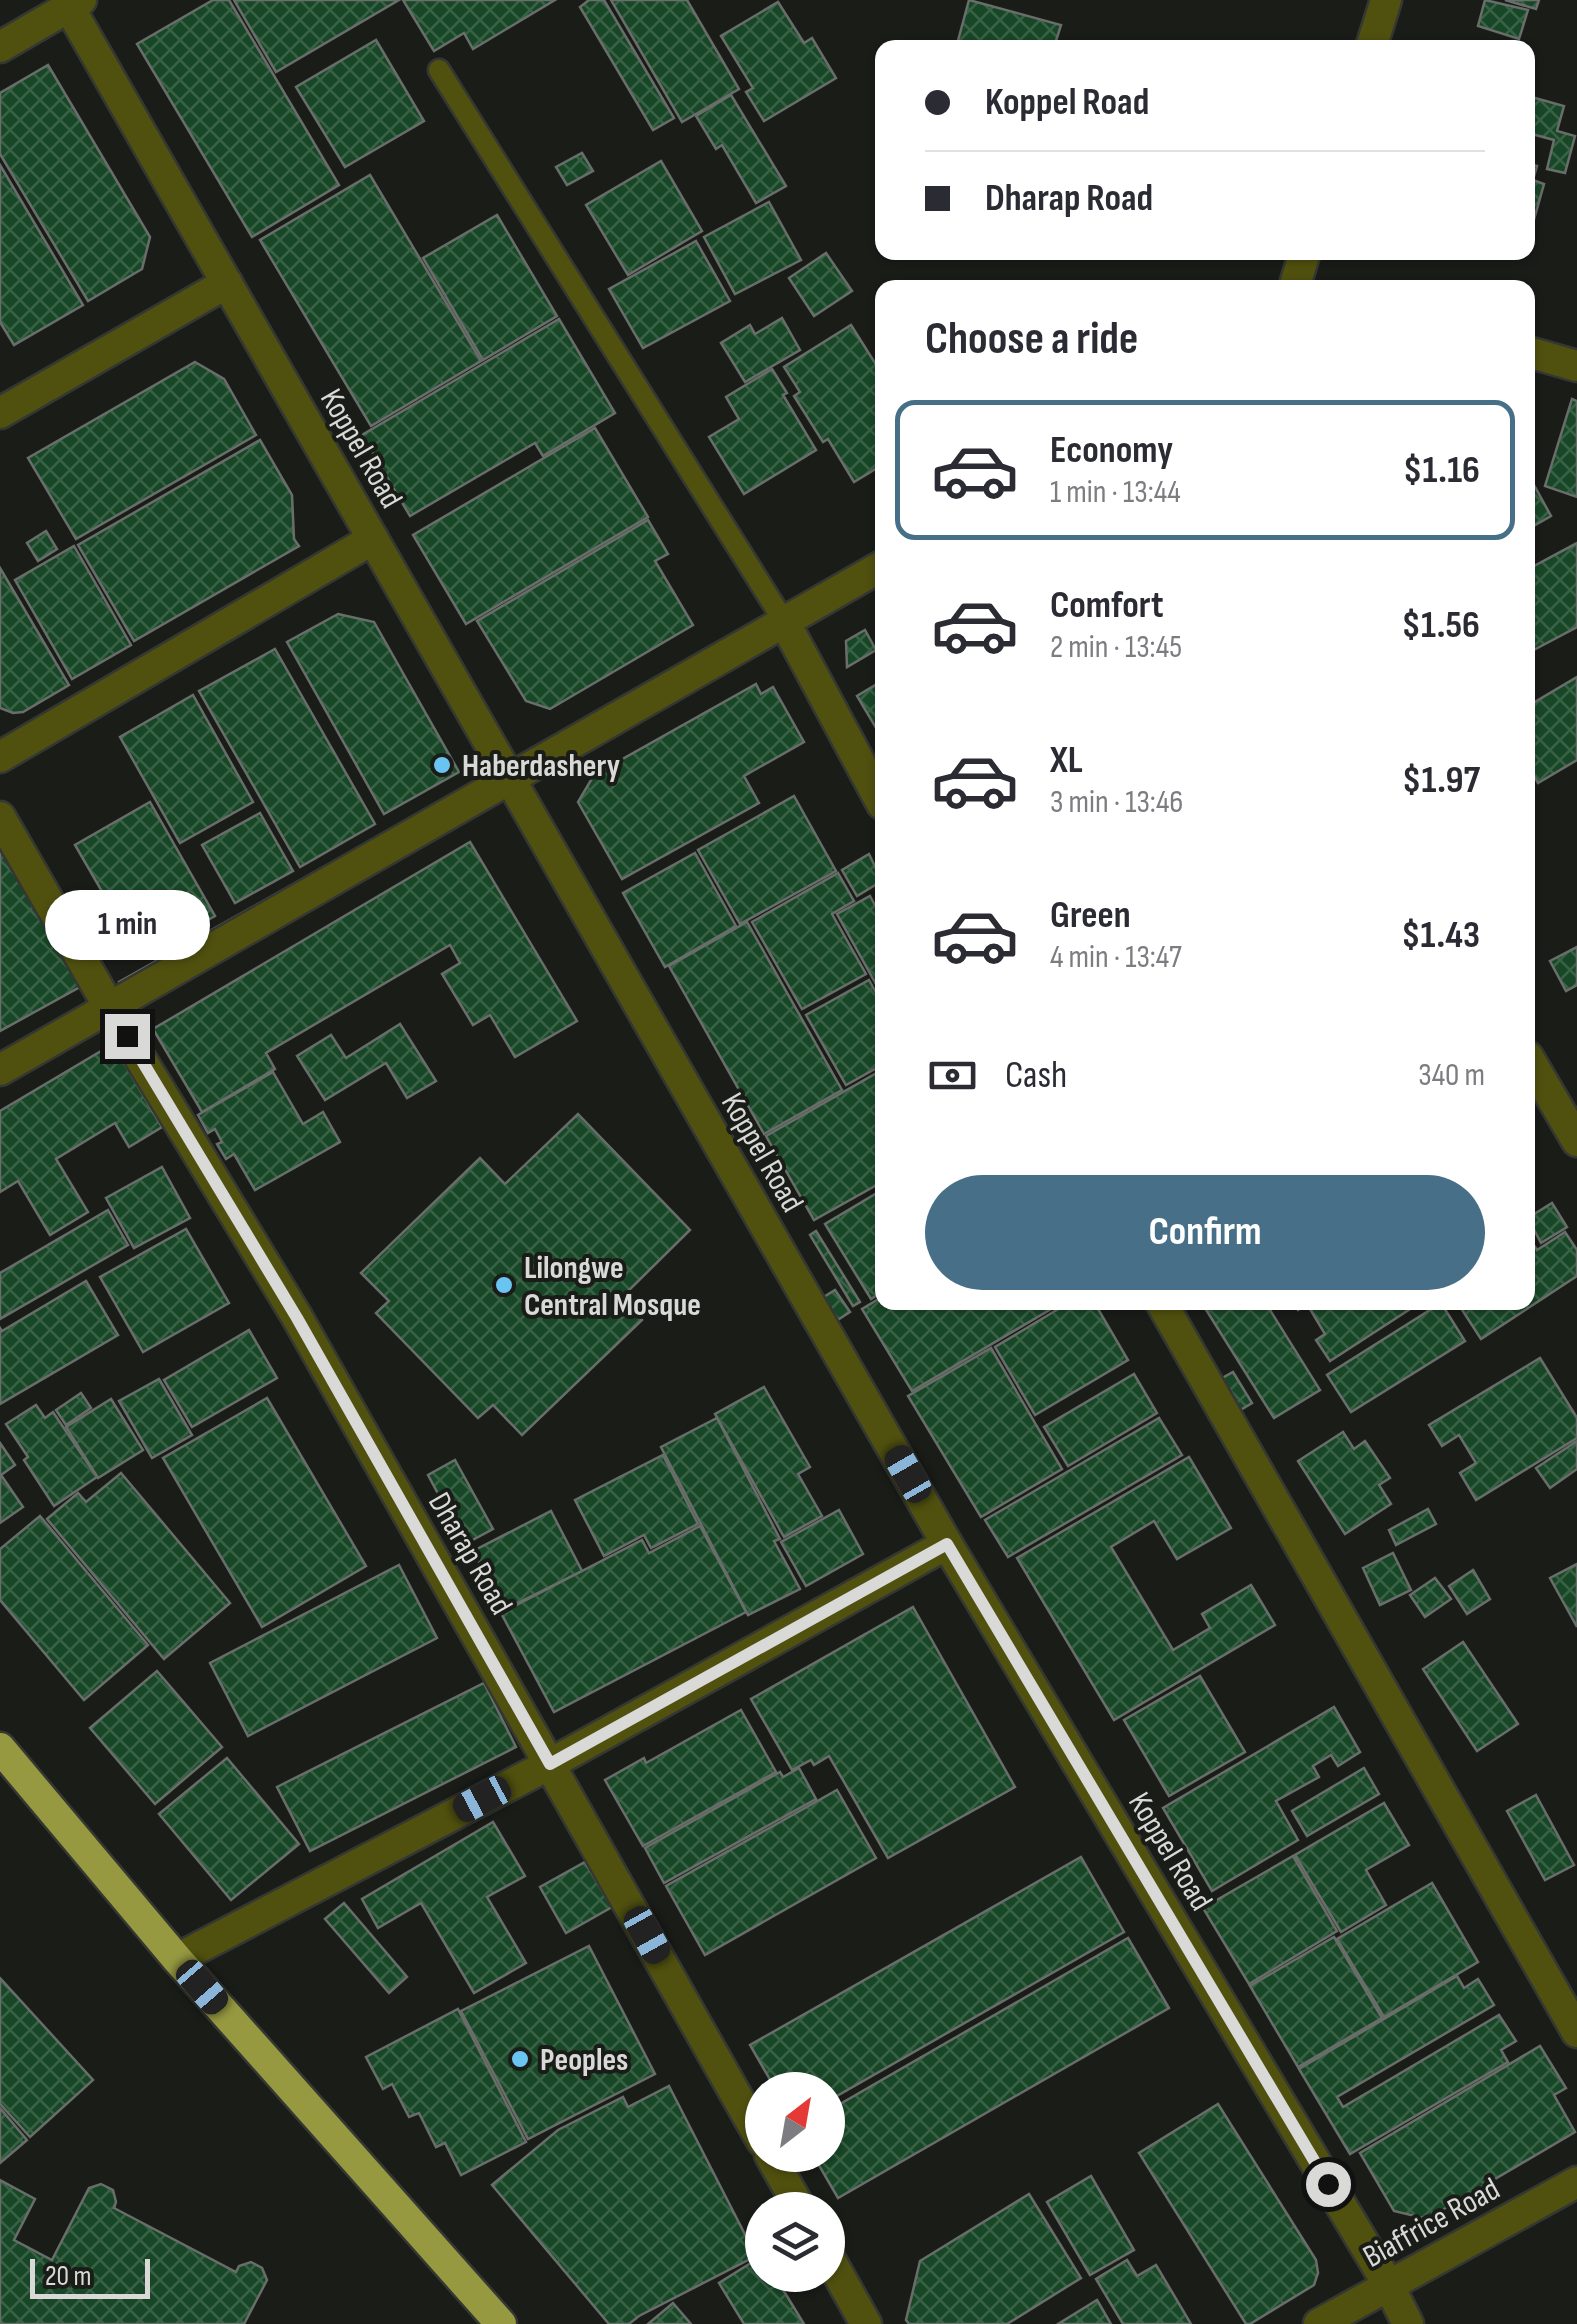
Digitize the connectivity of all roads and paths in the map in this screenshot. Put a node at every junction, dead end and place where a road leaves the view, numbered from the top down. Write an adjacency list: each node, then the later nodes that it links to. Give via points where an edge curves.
1 (1386, 0): 3 (street)
2 (75, 3): 4 (street); 6 (street, Koppel Road)
3 (1374, 40)
4 (0, 47)
5 (439, 70): 12 (lane)
6 (227, 283): 9 (street); 10 (street, Koppel Road)
7 (1535, 354): 8 (street)
8 (1577, 366)
9 (0, 413)
10 (373, 539): 13 (street); 14 (street, Koppel Road)
11 (875, 570): 12 (street)
12 (785, 623): 14 (street); 15 (street)
13 (0, 757)
14 (511, 780): 17 (street); 22 (street, Koppel Road)
15 (875, 791)
16 (0, 817): 17 (street, Dharap Road)
17 (108, 1005): 19 (street); 24 (street, Dharap Road, via 297,1318)
18 (1535, 1069): 20 (street)
19 (0, 1070)
20 (1577, 1142)
21 (1166, 1310): 26 (street)
22 (947, 1544): 24 (street); 29 (street, Koppel Road)
23 (0, 1748): 25 (highway)
24 (550, 1764): 25 (street); 27 (street, Dharap Road)
25 (177, 1959): 31 (highway)
26 (1577, 2032)
27 (745, 2111)
28 (1577, 2182): 29 (street, Biaffrice Road)
29 (1388, 2284): 33 (street, Biaffrice Road); 34 (street, Koppel Road)
30 (845, 2286): 32 (street)
31 (501, 2324)
32 (866, 2324)
33 (1319, 2324)
34 (1408, 2324)

